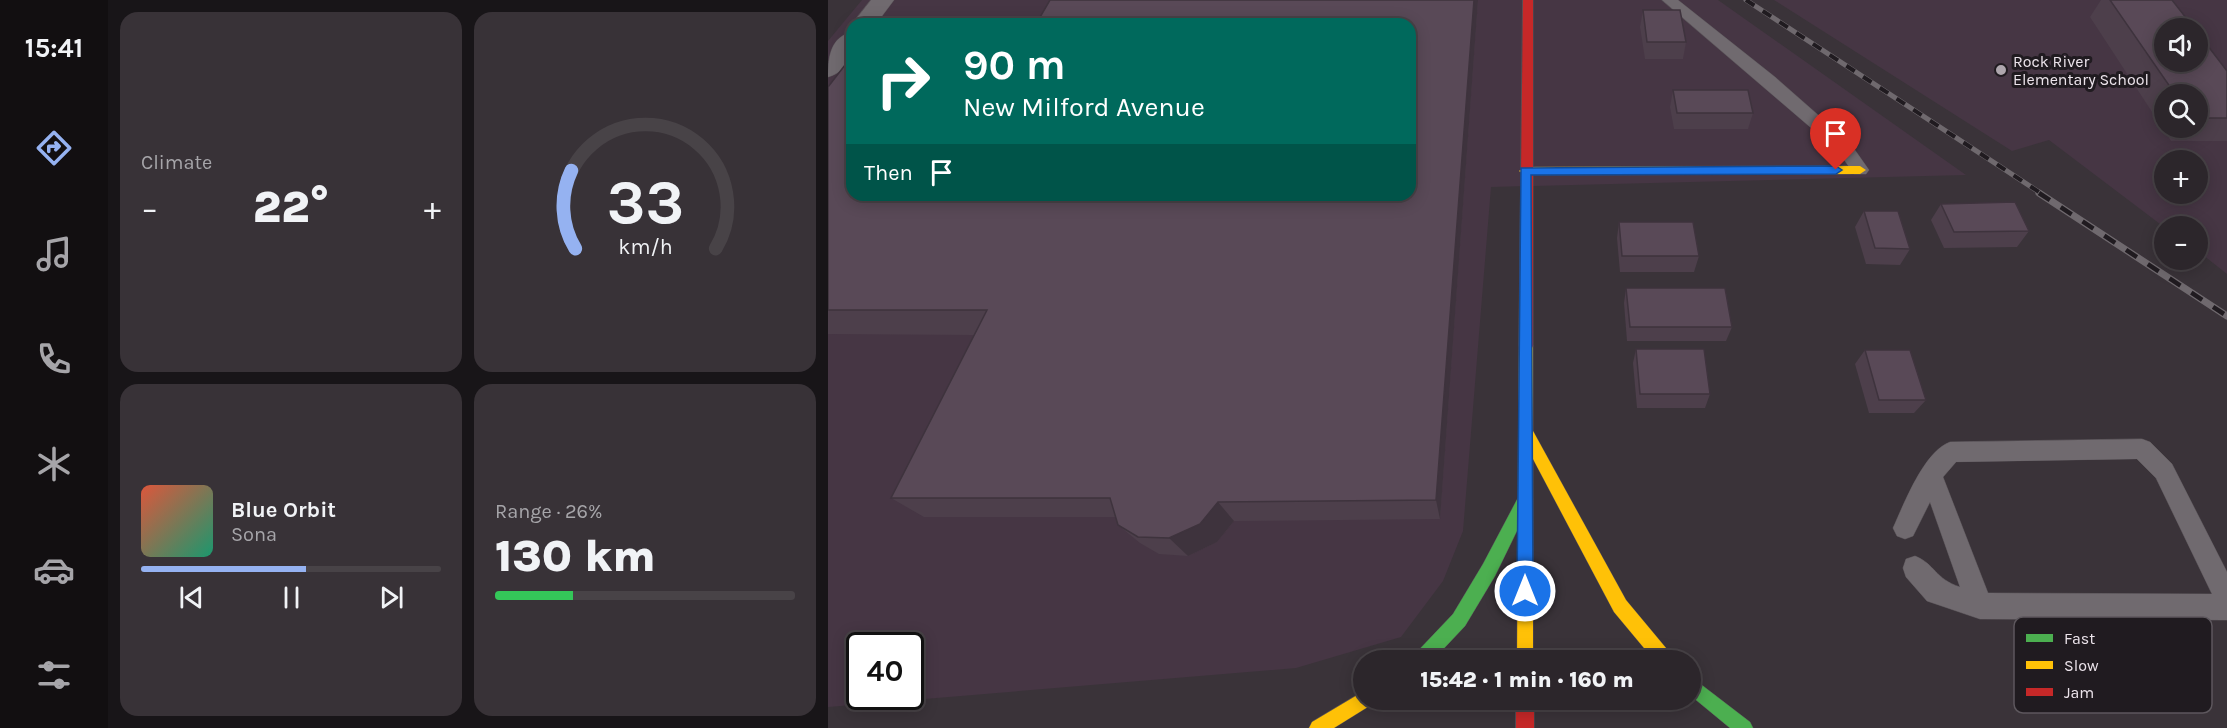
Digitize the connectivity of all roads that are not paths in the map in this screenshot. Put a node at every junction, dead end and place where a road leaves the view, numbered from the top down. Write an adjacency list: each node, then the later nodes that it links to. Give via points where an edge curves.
1 (883, 0): 4 (street)
2 (1528, 0): 8 (street)
3 (1669, 0): 7 (lane, via 1844,147)
4 (869, 18)
5 (846, 46): 6 (street)
6 (828, 69)
7 (1860, 170): 8 (street)
8 (1525, 171): 9 (street)
9 (1525, 430): 11 (street); 19 (street, via 1620,606)
10 (1931, 475): 12 (lane); 14 (lane, via 1950,452 2142,449 2164,471); 15 (lane)
11 (1525, 499): 17 (street, via 1459,620); 18 (street)
12 (1905, 528)
13 (1915, 568): 15 (lane, via 1936,592)
14 (2227, 597)
15 (1980, 606): 16 (lane)
16 (2227, 607)
17 (1430, 650)
18 (1525, 650)
19 (1657, 650)
20 (1701, 693): 25 (street)
21 (1353, 706): 23 (street)
22 (1525, 710): 24 (street)
23 (1318, 728)
24 (1525, 728)
25 (1744, 728)

